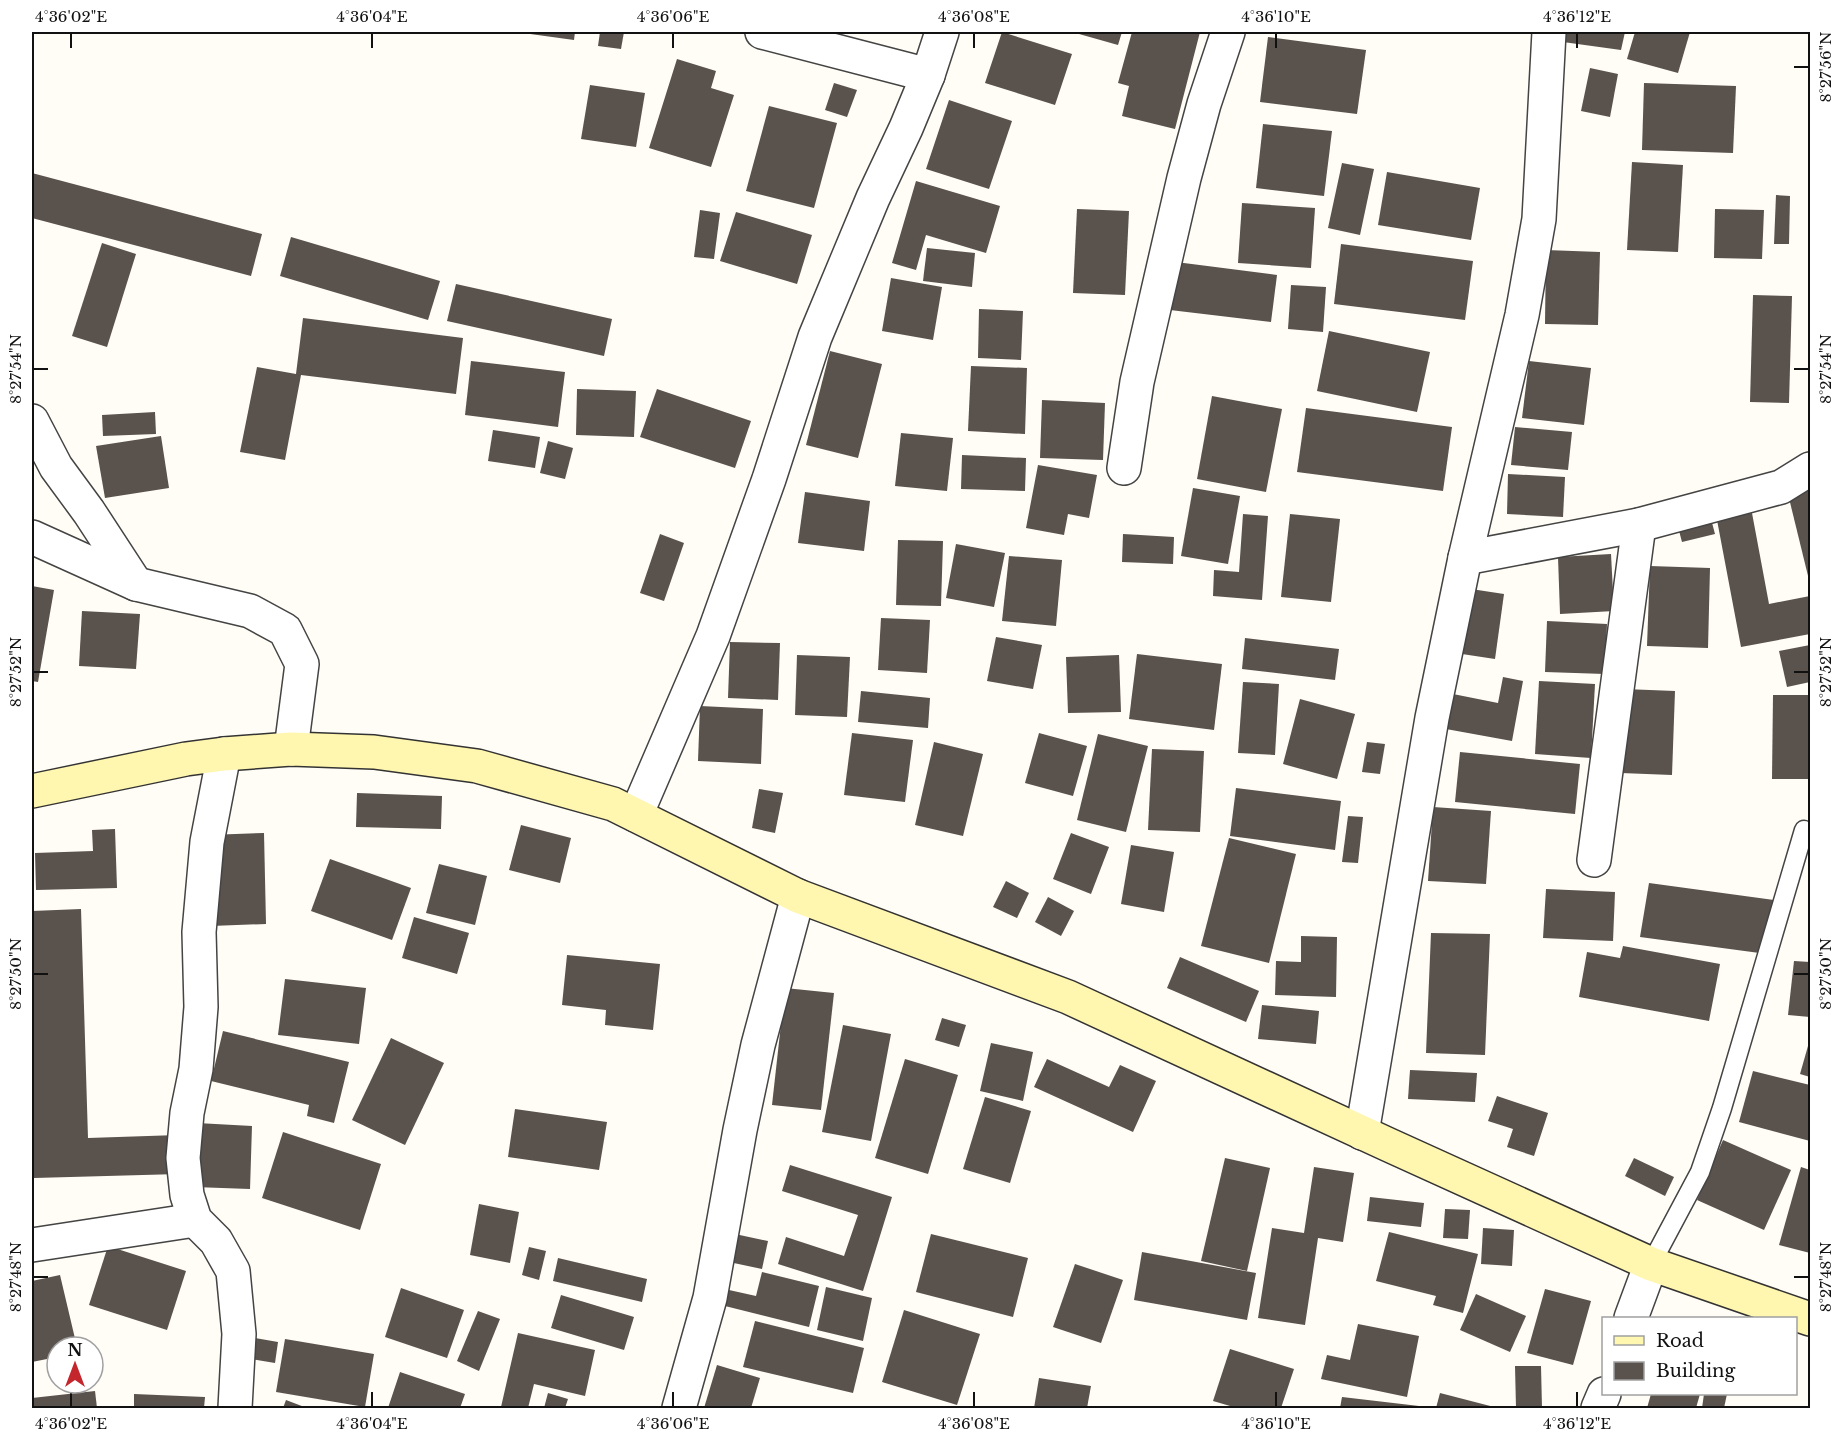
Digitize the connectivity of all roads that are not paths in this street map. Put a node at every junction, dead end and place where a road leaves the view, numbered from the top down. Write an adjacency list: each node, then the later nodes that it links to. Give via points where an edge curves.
1 (762, 32): 5 (street)
2 (942, 32): 5 (street)
3 (1228, 32): 7 (street, via 1184,178 1137,382)
4 (1549, 32): 11 (street, via 1539,219 1522,315)
5 (928, 75): 16 (street, via 815,337 770,479 712,636)
6 (32, 421): 12 (street, via 56,467)
7 (1124, 468)
8 (1810, 469): 9 (street, via 1781,487)
9 (1639, 525): 11 (street); 18 (street)
10 (32, 537): 12 (street)
11 (1465, 558): 20 (street, via 1432,718)
12 (136, 584): 13 (street, via 250,611 285,630 302,664)
13 (291, 749): 14 (street); 16 (street, via 374,752 477,766 613,804)
14 (224, 754): 15 (street); 21 (street, via 207,842 199,932 201,1007 183,1158 187,1195)
15 (32, 791)
16 (636, 815): 19 (street)
17 (1804, 831): 23 (lane, via 1700,1172)
18 (1594, 860)
19 (798, 896): 20 (street, via 1068,997); 27 (street, via 758,1045 710,1298)
20 (1362, 1133): 23 (street)
21 (195, 1220): 22 (street); 26 (street, via 216,1241 233,1271 239,1334)
22 (32, 1245)
23 (1651, 1264): 24 (street); 25 (street)
24 (1631, 1317)
25 (1810, 1319)
26 (235, 1408)
27 (679, 1408)

